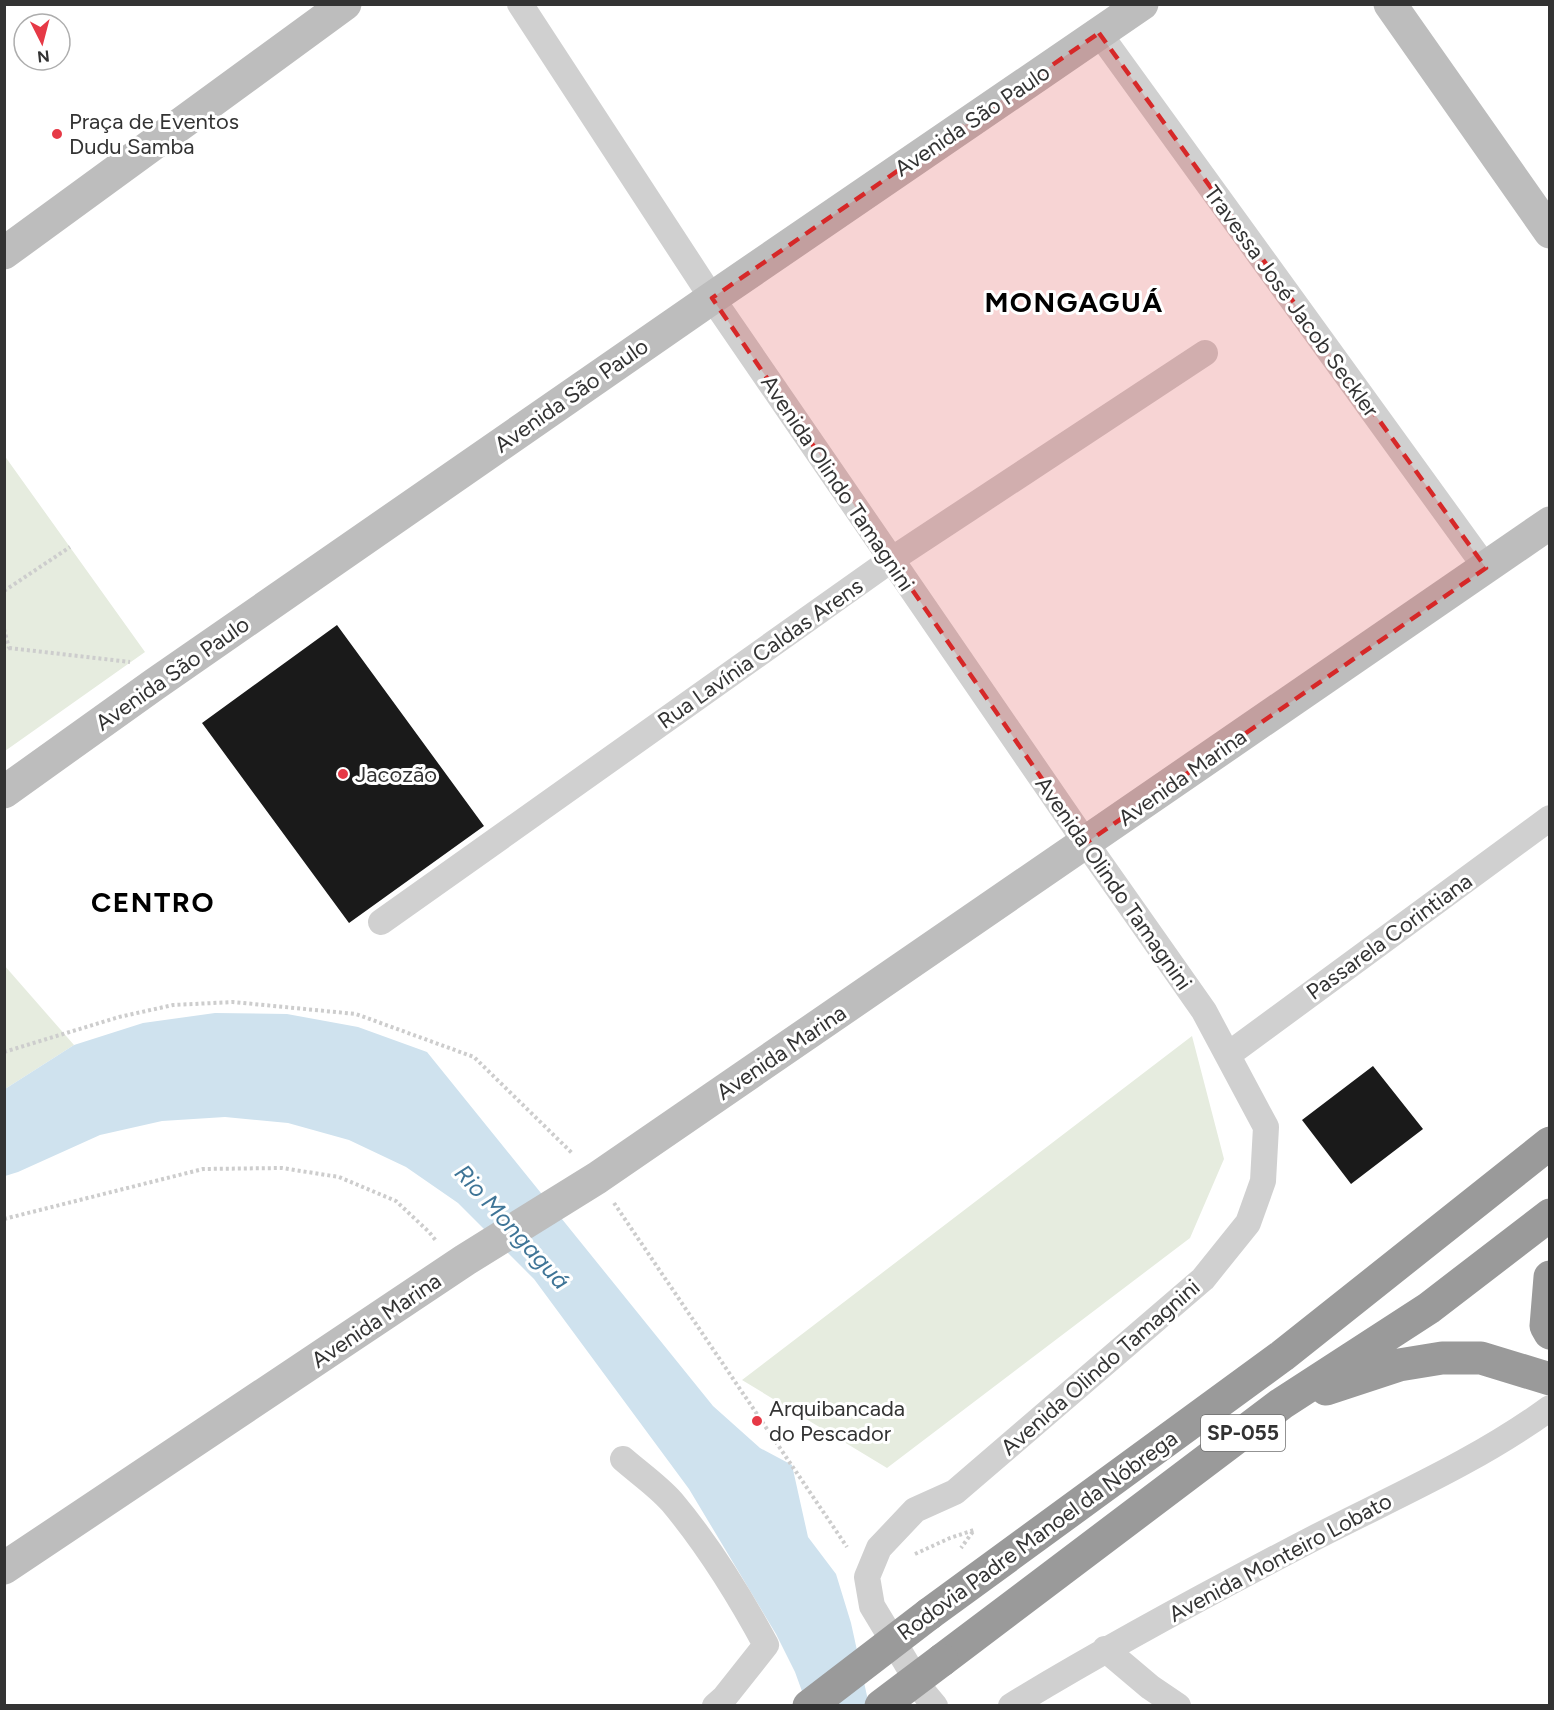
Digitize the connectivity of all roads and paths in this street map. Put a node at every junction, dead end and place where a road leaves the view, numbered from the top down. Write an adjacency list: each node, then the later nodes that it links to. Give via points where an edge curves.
1 (345, 4): 7 (street)
2 (520, 4): 8 (street, Avenida Olindo Tamagnini)
3 (1142, 4): 5 (street, Avenida São Paulo)
4 (1390, 4): 6 (street)
5 (1099, 33): 8 (street, Avenida São Paulo); 13 (street, Travessa José Jacob Seckler)
6 (1550, 232)
7 (4, 253)
8 (712, 298): 12 (street, Avenida Olindo Tamagnini); 17 (street, Avenida São Paulo)
9 (1204, 353): 12 (street, Rua Lavínia Caldas Arens)
10 (1550, 523): 13 (street, Avenida Marina)
11 (70, 547): 14 (path)
12 (891, 560): 20 (street, Avenida Olindo Tamagnini); 21 (street, Rua Lavínia Caldas Arens)
13 (1486, 568): 20 (street, Avenida Marina)
14 (4, 591)
15 (4, 629): 16 (path)
16 (7, 650): 17 (path, via 131,662)
17 (155, 684): 18 (street, Avenida São Paulo)
18 (4, 792)
19 (1550, 818): 23 (street, Passarela Corintiana)
20 (1086, 843): 23 (street, Avenida Olindo Tamagnini, via 1204,1011); 25 (street, Avenida Marina)
21 (381, 922)
22 (4, 1052): 25 (path, via 173,1005 233,1002 356,1014 474,1057)
23 (1229, 1054): 37 (street, Avenida Olindo Tamagnini, via 1266,1127 1263,1181 1248,1223 1203,1279 955,1492 915,1510 879,1548)
24 (1550, 1143): 41 (highway, Rodovia Padre Manoel da Nóbrega / SP-055, bridge, via 1281,1356)
25 (586, 1176): 28 (street, Avenida Marina); 37 (path)
26 (1550, 1215): 32 (highway, Rodovia Padre Manoel da Nóbrega / SP-055, via 1429,1308)
27 (4, 1219): 28 (path, via 203,1169 282,1168 339,1177 396,1201)
28 (460, 1264): 36 (street, Avenida Marina)
29 (1550, 1277): 30 (highway, via 1546,1326)
30 (1550, 1333)
31 (1550, 1379): 32 (highway, via 1481,1358 1442,1358 1399,1365)
32 (1281, 1404): 42 (highway, Rodovia Padre Manoel da Nóbrega / SP-055, bridge)
33 (1550, 1408): 38 (street, Avenida Monteiro Lobato, via 1522,1429 1449,1469)
34 (623, 1459): 40 (street, via 670,1500 716,1562 766,1645)
35 (960, 1549): 37 (path, via 974,1530)
36 (4, 1568)
37 (867, 1577): 43 (street, via 873,1606)
38 (1105, 1649): 39 (street); 44 (street, Avenida Monteiro Lobato)
39 (1144, 1696): 45 (street)
40 (715, 1706)
41 (809, 1706)
42 (881, 1706)
43 (935, 1706)
44 (1011, 1706)
45 (1178, 1706)

